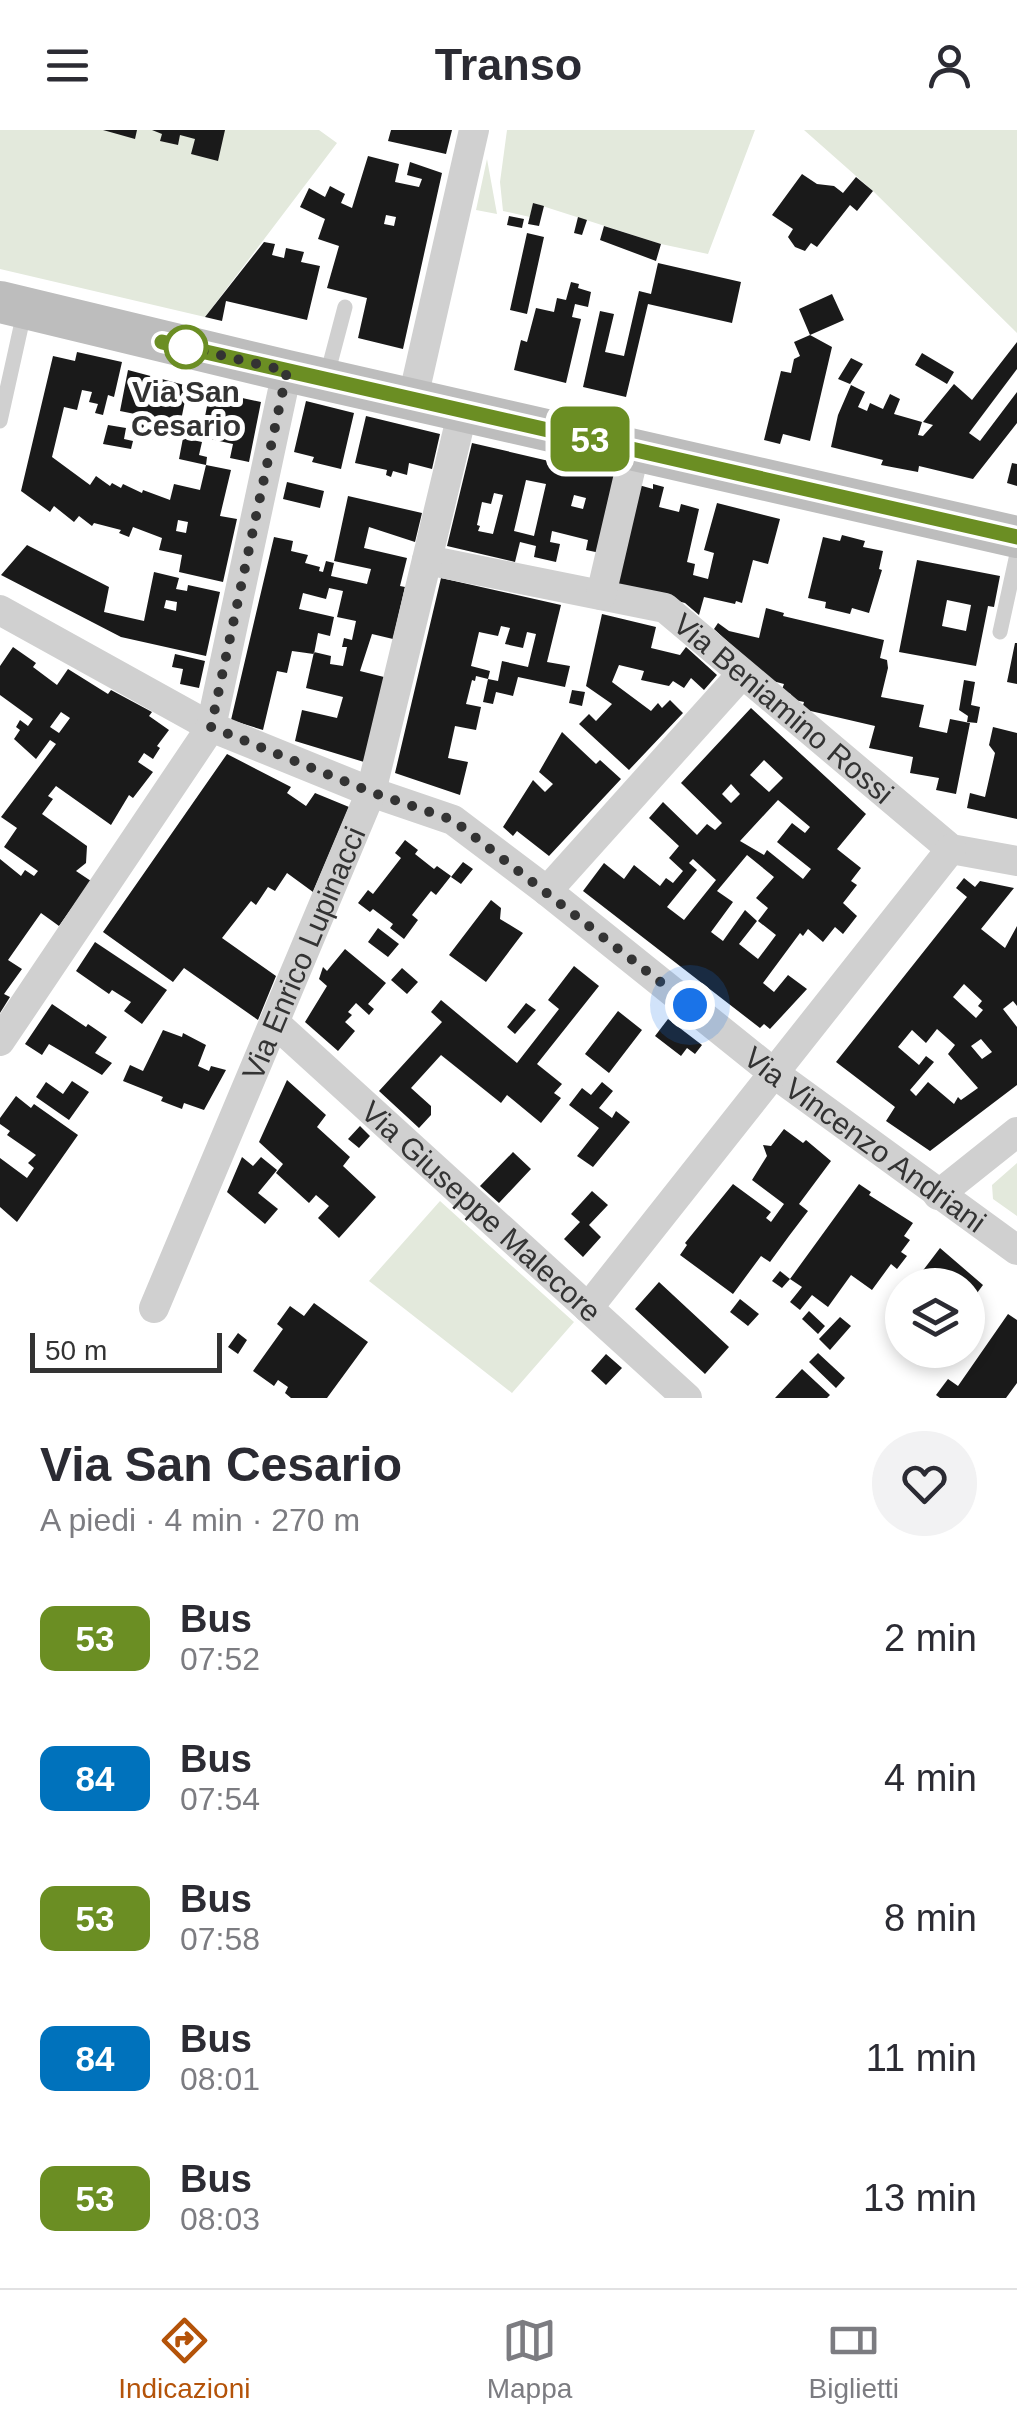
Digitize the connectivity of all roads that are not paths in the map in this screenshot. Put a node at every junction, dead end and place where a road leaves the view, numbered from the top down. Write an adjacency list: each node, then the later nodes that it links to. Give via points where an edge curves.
1 (474, 130): 5 (street)
2 (12, 305): 4 (main road); 7 (lane)
3 (345, 307): 4 (lane)
4 (306, 375): 5 (main road); 15 (street)
5 (413, 398): 6 (main road)
6 (464, 410): 8 (main road); 10 (street, Via Enrico Lupinacci)
7 (0, 421)
8 (636, 449): 9 (main road); 11 (street)
9 (1016, 558): 13 (lane)
10 (427, 560): 11 (street, Via Beniamino Rossi); 16 (street, Via Enrico Lupinacci)
11 (601, 595): 14 (street, Via Beniamino Rossi, via 665,608)
12 (0, 610): 15 (street, Via Vincenzo Andriani)
13 (1000, 632)
14 (741, 674): 17 (street, Via Beniamino Rossi); 19 (street)
15 (211, 727): 16 (street, Via Vincenzo Andriani); 21 (street)
16 (371, 792): 19 (street, Via Vincenzo Andriani, via 453,820); 20 (street, Via Enrico Lupinacci)
17 (950, 849): 18 (street); 22 (street)
18 (1017, 862)
19 (547, 890): 22 (street, Via Vincenzo Andriani)
20 (276, 1024): 26 (street, Via Enrico Lupinacci); 27 (street, Via Giuseppe Malecore)
21 (0, 1041)
22 (776, 1074): 24 (street, Via Vincenzo Andriani); 27 (street)
23 (1017, 1132): 24 (street)
24 (938, 1195): 25 (street, Via Vincenzo Andriani)
25 (1017, 1250)
26 (154, 1308)
27 (588, 1308): 28 (street, Via Giuseppe Malecore)
28 (686, 1398)

